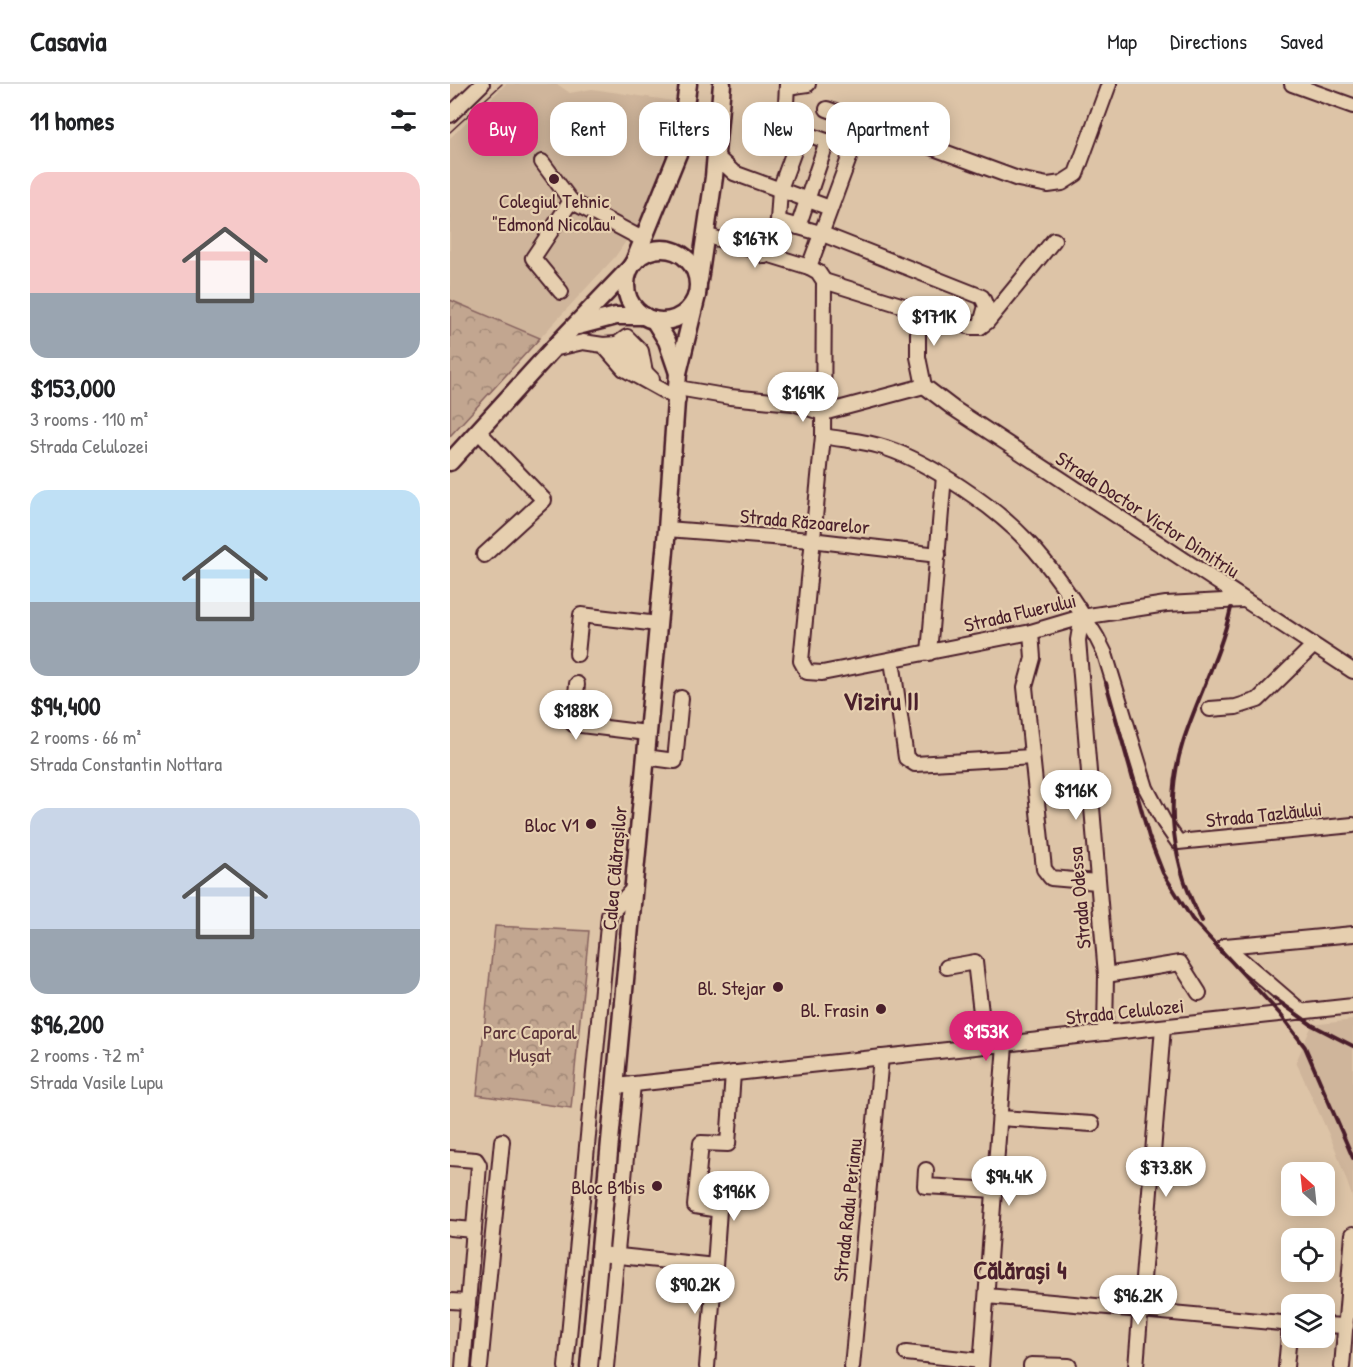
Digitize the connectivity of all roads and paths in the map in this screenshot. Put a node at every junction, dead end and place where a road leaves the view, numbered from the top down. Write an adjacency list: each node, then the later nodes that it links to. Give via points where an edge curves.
1 (482, 84): 11 (street)
2 (688, 84): 28 (main road, via 679,151)
3 (722, 84): 8 (main road, Calea Călărașilor)
4 (808, 84): 7 (street)
5 (1109, 84): 14 (street, via 1076,174 1062,183 1048,185 1018,179)
6 (1292, 84): 10 (street)
7 (787, 86): 9 (street)
8 (720, 102)
9 (786, 102)
10 (1353, 106)
11 (450, 115)
12 (826, 141): 20 (street, via 801,132)
13 (826, 144): 21 (street)
14 (950, 154)
15 (716, 156): 18 (street); 19 (main road, Calea Călărașilor)
16 (850, 156): 23 (street)
17 (542, 162): 22 (street)
18 (734, 173): 19 (street); 20 (street)
19 (714, 177): 27 (main road, Calea Călărașilor)
20 (780, 189): 21 (street); 24 (street)
21 (806, 199): 23 (street); 25 (street)
22 (571, 201): 28 (street); 35 (street, via 533,258)
23 (830, 208): 26 (street)
24 (778, 221): 25 (street); 30 (street)
25 (798, 227): 26 (street)
26 (820, 233): 32 (street); 39 (street, via 982,297 986,306)
27 (705, 235): 30 (street); 34 (main road, Calea Călărașilor)
28 (644, 240): 31 (main road)
29 (1054, 240): 39 (street)
30 (765, 256): 32 (street)
31 (632, 266): 34 (main road, via 651,251 673,251 691,264); 37 (main road, via 626,289 629,300); 38 (main road)
32 (809, 267): 33 (street)
33 (824, 281): 36 (street); 45 (street)
34 (697, 290): 37 (main road, via 685,313 665,321); 43 (main road, Calea Călărașilor)
35 (561, 292)
36 (918, 311): 39 (street); 42 (street, via 918,357)
37 (649, 318): 38 (main road, via 616,316); 43 (main road, Calea Călărașilor, via 667,342)
38 (574, 327): 41 (main road)
39 (980, 327)
40 (603, 345): 41 (street, via 583,342); 44 (street, via 624,369); 44 (street, via 618,344)
41 (553, 349): 46 (main road)
42 (924, 386): 45 (street); 54 (street, Strada Doctor Victor Dimitriu)
43 (678, 387): 44 (street); 45 (street, via 793,403); 50 (main road, Calea Călărașilor)
44 (661, 388)
45 (823, 413): 47 (street)
46 (478, 431): 48 (main road); 52 (street, via 544,500)
47 (823, 436): 49 (street, via 885,447); 51 (street)
48 (450, 462)
49 (944, 476): 53 (street); 55 (street, via 1015,528)
50 (667, 529): 51 (street, Strada Răzoarelor); 56 (main road, Calea Călărașilor)
51 (811, 540): 53 (street, Strada Răzoarelor); 61 (street, Strada Fluerului, via 801,661 807,672 822,673)
52 (484, 555)
53 (938, 555): 59 (street)
54 (1243, 600): 55 (street, Strada Fluerului, via 1166,604); 58 (street, Strada Doctor Victor Dimitriu)
55 (1082, 617): 57 (street, Strada Fluerului); 69 (street, Strada Tazlăului, via 1104,654 1146,788 1178,842); 70 (street, Strada Odessa, via 1078,640)
56 (658, 624): 60 (street, via 581,615); 66 (main road, Calea Călărașilor)
57 (1030, 632): 59 (street, Strada Fluerului); 68 (street, via 1033,658 1025,687)
58 (1313, 646): 62 (street, Strada Doctor Victor Dimitriu); 65 (street, via 1258,700 1236,708)
59 (929, 653): 61 (street, Strada Fluerului)
60 (577, 654)
61 (892, 660): 68 (street, via 909,762)
62 (1353, 671)
63 (577, 684): 66 (street, via 573,724)
64 (681, 698): 67 (street, via 675,761)
65 (1210, 710)
66 (647, 732): 67 (main road, Calea Călărașilor)
67 (645, 757): 71 (main road, Calea Călărașilor)
68 (1032, 757): 70 (street, via 1044,869 1051,878)
69 (1353, 825)
70 (1097, 882): 74 (street, Strada Odessa)
71 (633, 889): 85 (main road, Calea Călărașilor); 111 (street, via 609,915)
72 (1353, 934): 77 (street, via 1224,946)
73 (947, 967): 81 (street, via 975,962)
74 (1106, 975): 75 (street, via 1180,963); 79 (street, Strada Odessa)
75 (1199, 993)
76 (1353, 1006): 77 (street, Strada Celulozei)
77 (1302, 1012): 78 (street, Strada Celulozei)
78 (1163, 1027): 79 (street, Strada Celulozei); 100 (street)
79 (1105, 1033): 80 (street, Strada Celulozei)
80 (1005, 1044): 81 (street, Strada Celulozei); 86 (street)
81 (985, 1046): 82 (street, Strada Celulozei)
82 (881, 1058): 83 (street, Strada Celulozei); 115 (street, Strada Radu Perianu)
83 (733, 1073): 84 (street, Strada Celulozei); 96 (street, via 728,1144 701,1143 695,1206 719,1210)
84 (633, 1084): 85 (street, Strada Celulozei); 95 (street)
85 (616, 1086): 95 (main road, Calea Călărașilor)
86 (1000, 1118): 87 (street); 91 (street)
87 (1092, 1124)
88 (502, 1141): 110 (street)
89 (450, 1158): 93 (street, via 476,1160 479,1165)
90 (927, 1170): 91 (street, via 925,1186)
91 (995, 1190): 97 (street)
92 (450, 1228): 93 (street)
93 (474, 1230): 99 (street)
94 (1353, 1234): 103 (street)
95 (608, 1255): 96 (street); 112 (main road, Calea Călărașilor); 113 (street)
96 (715, 1266): 114 (street)
97 (987, 1296): 100 (street); 107 (street)
98 (450, 1301): 99 (street)
99 (468, 1302): 109 (street)
100 (1141, 1311): 101 (street); 117 (street)
101 (1281, 1323)
102 (1335, 1326): 103 (street)
103 (1346, 1326): 104 (street); 119 (street)
104 (1353, 1339)
105 (1288, 1348): 118 (street)
106 (906, 1353): 107 (street)
107 (981, 1364)
108 (1069, 1366): 116 (street)
109 (463, 1367)
110 (480, 1367)
111 (566, 1367)
112 (589, 1367)
113 (606, 1367)
114 (707, 1367)
115 (852, 1367)
116 (1030, 1367)
117 (1136, 1367)
118 (1286, 1367)
119 (1342, 1367)

